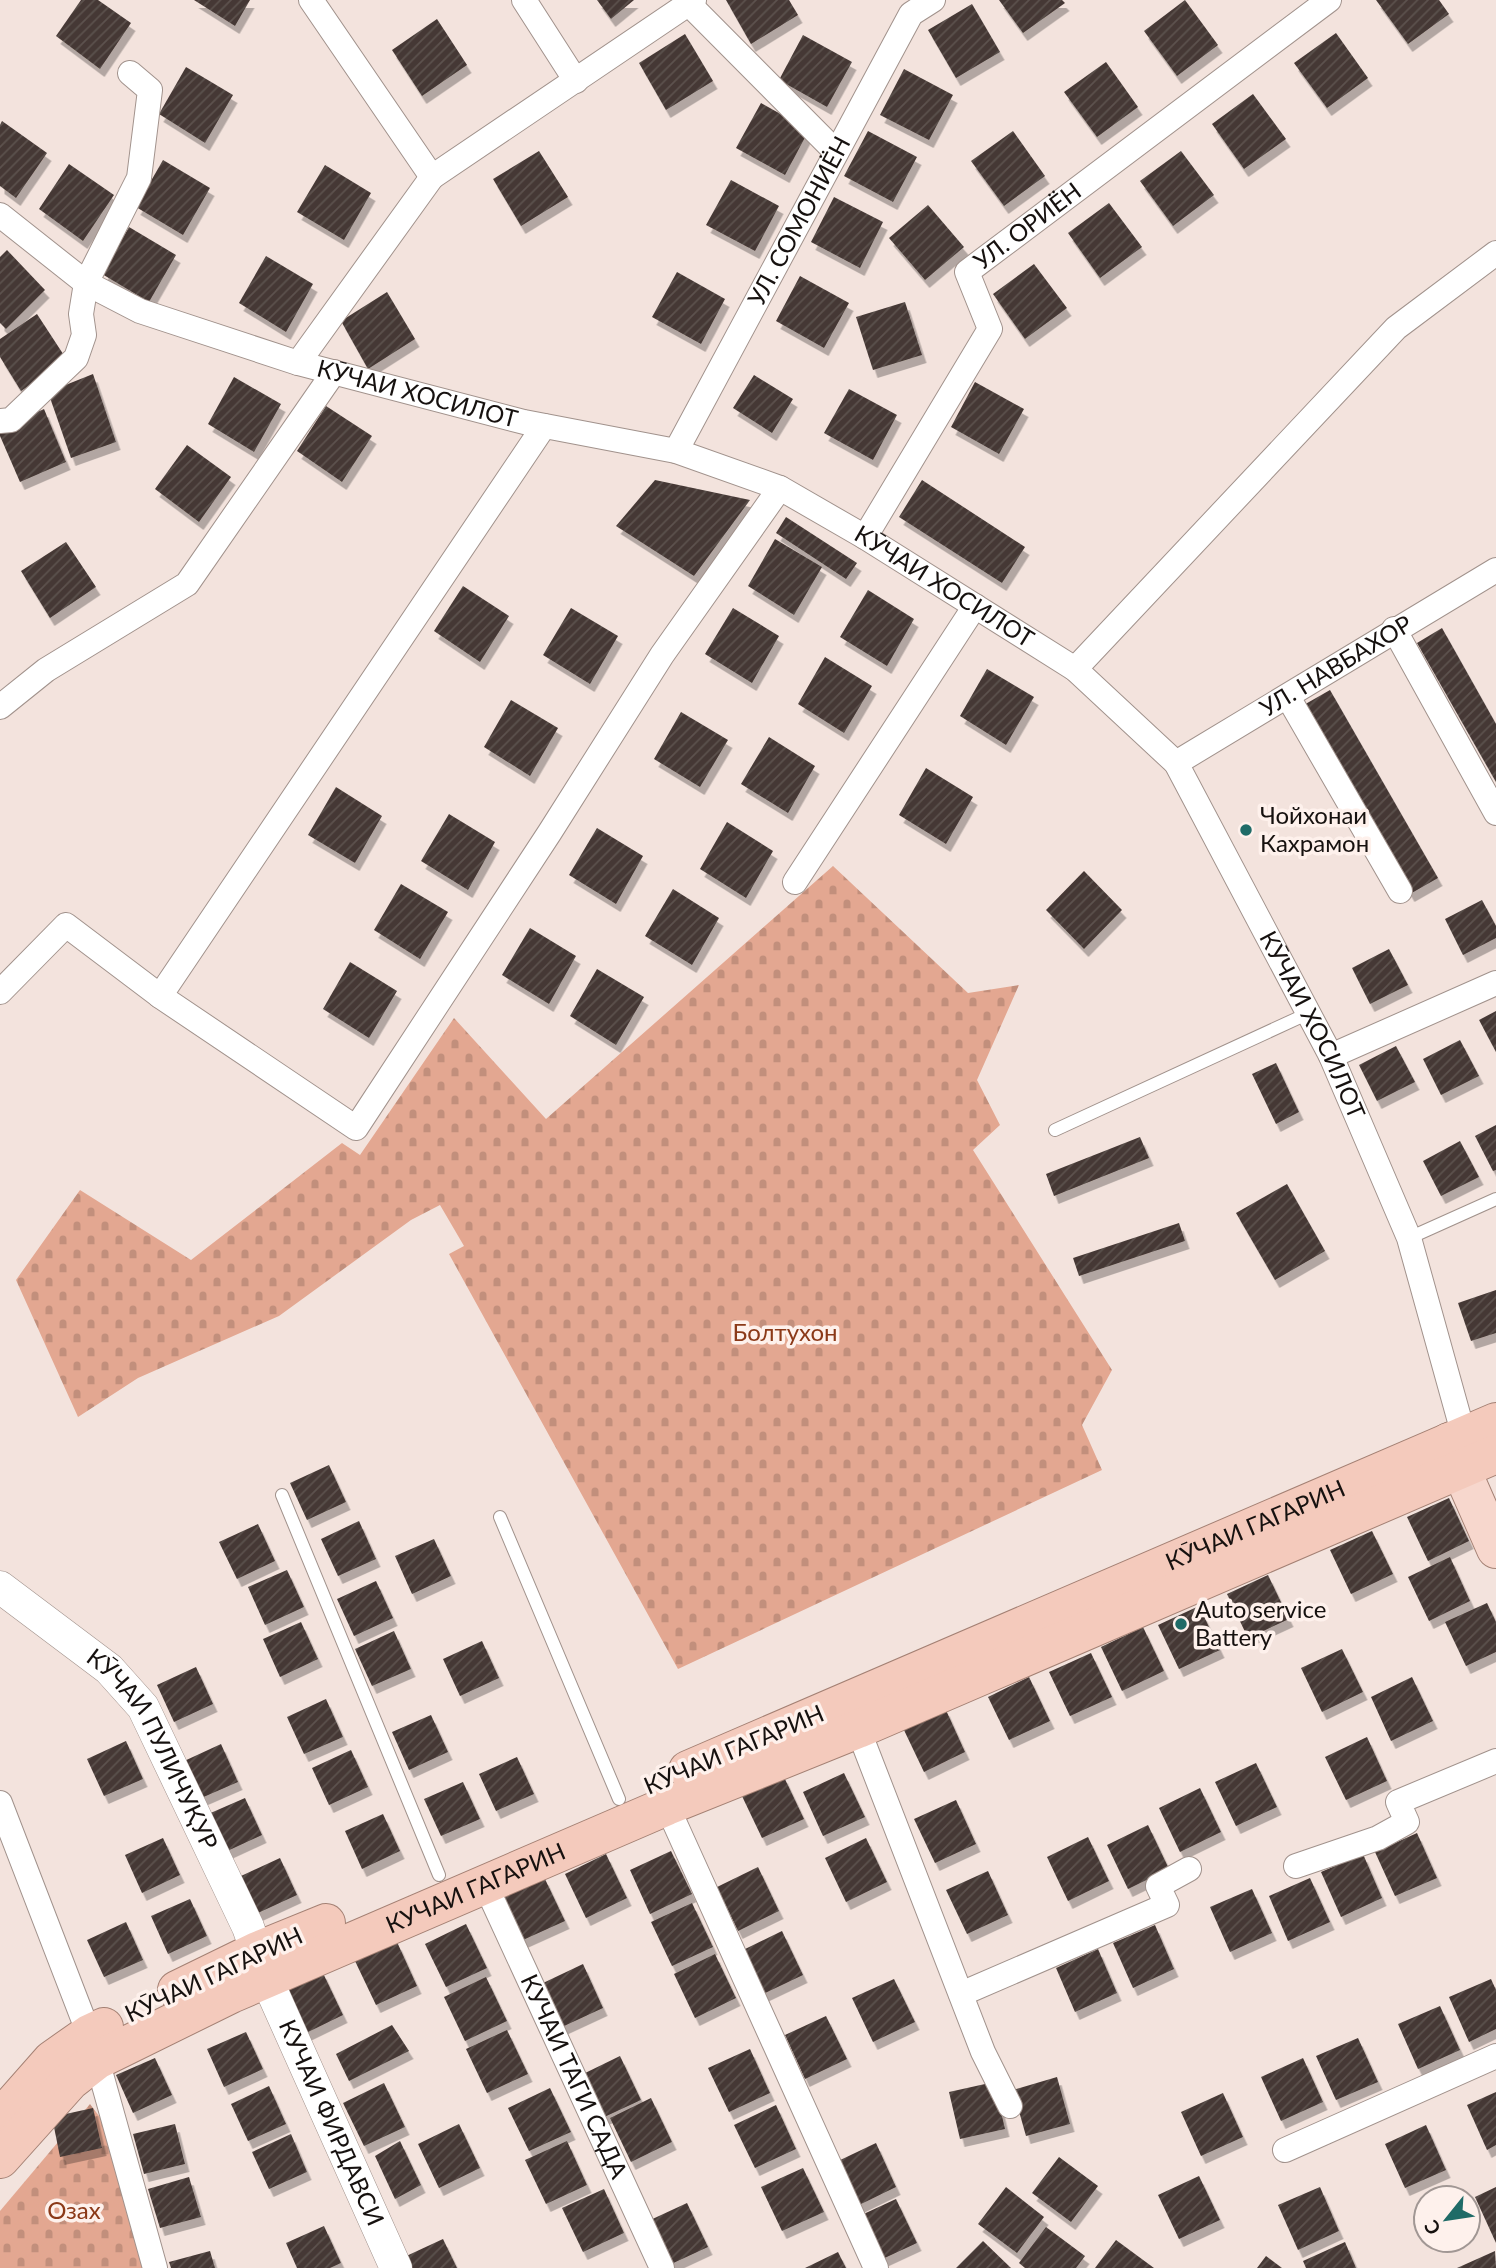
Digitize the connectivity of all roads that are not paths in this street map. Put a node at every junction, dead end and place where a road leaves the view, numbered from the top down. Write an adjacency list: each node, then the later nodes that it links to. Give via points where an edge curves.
1 (311, 0): 9 (street)
2 (524, 0): 7 (street)
3 (933, 0): 8 (street, УЛ. СОМОНИЁН, via 911,15)
4 (1329, 0): 19 (street, УЛ. ОРИЁН, via 967,272 990,329)
5 (691, 2): 7 (street); 8 (street)
6 (130, 73): 12 (street, via 149,90 139,178)
7 (576, 82): 9 (street)
8 (836, 152): 17 (street, УЛ. СОМОНИЁН)
9 (432, 177): 13 (street)
10 (0, 215): 12 (street, КӮЧАИ ХОСИЛОТ)
11 (1496, 253): 23 (street, via 1396,328)
12 (86, 283): 13 (street, КӮЧАИ ХОСИЛОТ, via 140,311); 15 (street, via 81,314 84,335 76,358 11,420)
13 (298, 363): 14 (street, КӮЧАИ ХОСИЛОТ)
14 (334, 372): 16 (street, КӮЧАИ ХОСИЛОТ); 25 (street, via 187,584 46,670)
15 (0, 421)
16 (544, 426): 17 (street, КӮЧАИ ХОСИЛОТ); 32 (street)
17 (676, 451): 18 (street, КӮЧАИ ХОСИЛОТ)
18 (780, 488): 19 (street, КӮЧАИ ХОСИЛОТ); 32 (street, via 662,655 356,1128)
19 (865, 537): 21 (street, КӮЧАИ ХОСИЛОТ)
20 (1496, 570): 22 (street, УЛ. НАВБАХОР)
21 (975, 606): 23 (street, КӮЧАИ ХОСИЛОТ); 28 (street)
22 (1394, 629): 24 (street, УЛ. НАВБАХОР); 27 (street)
23 (1075, 669): 26 (street, КӮЧАИ ХОСИЛОТ)
24 (1288, 697): 26 (street, УЛ. НАВБАХОР); 29 (street)
25 (0, 706)
26 (1177, 763): 33 (street, КӮЧАИ ХОСИЛОТ)
27 (1496, 813)
28 (794, 882)
29 (1400, 891)
30 (1496, 984): 34 (street)
31 (0, 992): 32 (street, via 66,925)
32 (160, 996)
33 (1309, 1013): 34 (street, КӮЧАИ ХОСИЛОТ); 35 (lane)
34 (1331, 1056): 37 (street, КӮЧАИ ХОСИЛОТ)
35 (1055, 1129)
36 (1496, 1199): 37 (lane)
37 (1409, 1238): 38 (street, КӮЧАИ ХОСИЛОТ)
38 (1474, 1448): 40 (main road); 42 (main road); 44 (highway, КӮЧАИ ГАГАРИН); 46 (highway, КӮЧАИ ГАГАРИН)
39 (282, 1495): 51 (lane)
40 (1496, 1510)
41 (500, 1517): 46 (lane)
42 (1496, 1549)
43 (0, 1587): 53 (street, КӮЧАИ ПУЛИЧУҚУР, via 108,1669 144,1707)
44 (858, 1729): 48 (highway, КУЧАИ ГАГАРИН); 54 (street)
45 (1496, 1761): 49 (street, via 1398,1802 1407,1822 1378,1838)
46 (619, 1799): 51 (highway, КӮЧАИ ГАГАРИН)
47 (0, 1803): 55 (street)
48 (667, 1806): 52 (highway, КУЧАИ ГАГАРИН); 64 (street, КӮЧАИ ГАГАРИН)
49 (1296, 1866)
50 (1189, 1869): 54 (street, via 1158,1886 1167,1905)
51 (439, 1875): 53 (highway, КӮЧАИ ГАГАРИН, via 286,1940)
52 (485, 1884): 53 (highway, КУЧАИ ГАГАРИН); 63 (street, КУЧАИ ТАГИ САДА)
53 (262, 1964): 55 (highway, КӮЧАИ ГАГАРИН); 62 (street, КУЧАИ ФИРДАВСИ)
54 (961, 1994): 57 (street)
55 (93, 2047): 58 (highway, КӮЧАИ ГАГАРИН, via 52,2060); 60 (highway, КӮЧАИ ГАГАРИН, via 70,2081); 61 (street)
56 (1496, 2056): 59 (street)
57 (1010, 2106)
58 (0, 2119)
59 (1285, 2150)
60 (0, 2160)
61 (155, 2268)
62 (396, 2268)
63 (662, 2268)
64 (876, 2268)

